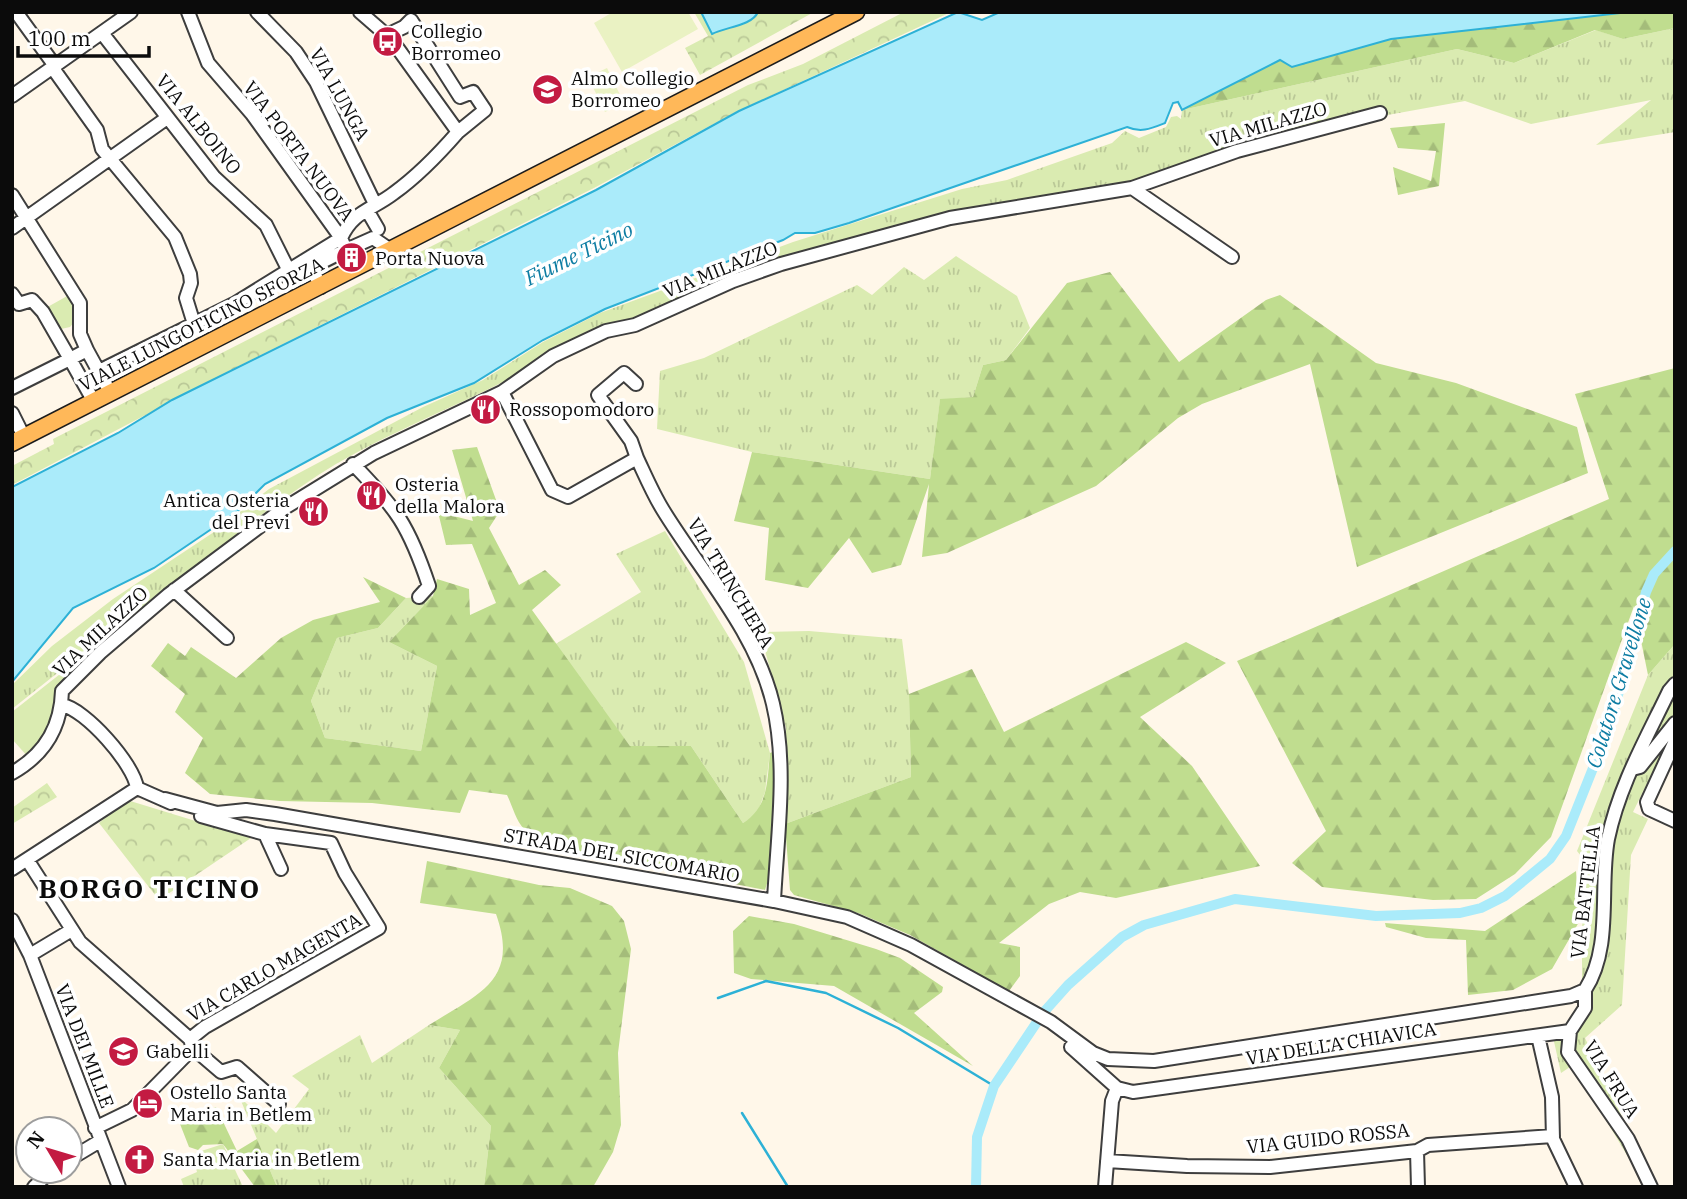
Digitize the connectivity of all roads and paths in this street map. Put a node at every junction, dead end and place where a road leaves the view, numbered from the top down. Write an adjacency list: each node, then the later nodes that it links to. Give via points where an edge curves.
1 (131, 12): 9 (street)
2 (188, 12): 23 (street, VIA PORTA NUOVA, via 208,63 259,124)
3 (257, 12): 19 (street, VIA LUNGA, via 296,52 316,82)
4 (360, 12): 10 (street)
5 (424, 12): 8 (street)
6 (856, 12): 24 (main road, VIALE LUNGOTICINO SFORZA)
7 (17, 13): 11 (street)
8 (411, 16): 10 (street, via 404,27); 15 (street, via 460,97 473,92 485,110)
9 (103, 33): 11 (street); 14 (street, VIA ALBOINO)
10 (387, 35): 15 (street)
11 (53, 67): 12 (street); 16 (street)
12 (12, 96)
13 (1380, 113): 17 (street, VIA MILAZZO, via 1237,151)
14 (167, 118): 16 (street); 26 (street, VIA ALBOINO, via 214,177 266,225)
15 (458, 132): 19 (street, via 431,164)
16 (110, 157): 20 (street); 29 (street, via 184,254 191,283 186,298)
17 (1132, 188): 25 (street); 38 (street, VIA MILAZZO, via 950,218 757,271 553,356)
18 (12, 195): 20 (street)
19 (371, 207): 22 (street, VIA LUNGA); 23 (street, via 349,221)
20 (27, 218): 21 (street); 31 (street, via 80,303)
21 (12, 228)
22 (378, 229)
23 (344, 244): 24 (street, via 373,238); 26 (street); 27 (street, via 318,264 314,272)
24 (393, 251): 27 (main road, VIALE LUNGOTICINO SFORZA)
25 (1232, 257)
26 (289, 271): 29 (street)
27 (321, 287): 37 (main road, VIALE LUNGOTICINO SFORZA)
28 (12, 294): 30 (street, via 19,304 32,300)
29 (194, 324): 34 (street)
30 (53, 330): 31 (street); 33 (street)
31 (80, 334): 32 (street)
32 (87, 350): 33 (street); 34 (street)
33 (70, 359): 36 (street); 39 (street)
34 (99, 370): 37 (street)
35 (636, 384): 42 (street, VIA TRINCHERA, via 624,373 598,395 631,441)
36 (12, 388)
37 (110, 392): 39 (main road, VIALE LUNGOTICINO SFORZA)
38 (502, 392): 42 (street, via 552,490 562,496 568,498); 43 (street, VIA MILAZZO)
39 (93, 400): 41 (main road, VIALE LUNGOTICINO SFORZA)
40 (12, 413): 41 (street)
41 (18, 440)
42 (637, 458): 60 (street, VIA TRINCHERA, via 662,509 752,650 773,704 779,780)
43 (353, 464): 44 (street, VIA MILAZZO); 45 (street, via 392,504 414,541 429,586)
44 (174, 590): 46 (street, VIA MILAZZO); 48 (street, VIA MILAZZO, via 62,691)
45 (419, 597)
46 (227, 638)
47 (1675, 684): 51 (street, VIA BATTELLA)
48 (62, 705): 52 (street, VIA MILAZZO, via 49,742 28,764); 53 (street, via 79,714 111,744 131,769)
49 (1675, 723): 51 (street, via 1640,767)
50 (1675, 741): 55 (street, via 1647,802 1649,809)
51 (1632, 769): 64 (street, VIA BATTELLA, via 1615,809 1599,953)
52 (12, 772)
53 (136, 788): 54 (street); 57 (street)
54 (165, 799): 56 (street, via 219,822); 60 (street, STRADA DEL SICCOMARIO, via 217,813 275,814)
55 (1675, 821)
56 (265, 834): 59 (street); 68 (street, VIA CARLO MAGENTA, via 331,843 379,928)
57 (28, 861): 58 (street); 62 (street)
58 (12, 869)
59 (281, 869)
60 (774, 901): 65 (street, STRADA DEL SICCOMARIO, via 847,917 880,930)
61 (12, 920): 63 (street, VIA DEI MILLE)
62 (70, 931): 63 (street); 68 (street)
63 (30, 955): 71 (street, VIA DEI MILLE)
64 (1585, 990): 65 (street, via 1571,996 1154,1061 1108,1059); 66 (street, VIA FRUA, via 1585,1008)
65 (1051, 1022): 69 (street, via 1072,1048)
66 (1570, 1031): 67 (street, VIA DELLA CHIAVICA); 80 (street, VIA FRUA, via 1568,1052 1628,1139)
67 (1538, 1035): 69 (street, VIA DELLA CHIAVICA, via 1133,1092); 72 (street, via 1552,1097)
68 (191, 1044): 70 (street, via 221,1072 237,1067); 71 (street, VIA CARLO MAGENTA, via 132,1110)
69 (1117, 1088): 75 (street)
70 (279, 1104)
71 (97, 1134): 73 (street, VIA CARLO MAGENTA); 76 (street, VIA DEI MILLE)
72 (1553, 1136): 74 (street, VIA GUIDO ROSSA, via 1428,1145); 79 (street)
73 (84, 1146)
74 (1417, 1151): 75 (street, VIA GUIDO ROSSA, via 1256,1167); 78 (street)
75 (1107, 1161): 77 (street)
76 (119, 1187)
77 (1105, 1187)
78 (1419, 1187)
79 (1576, 1187)
80 (1651, 1187)

